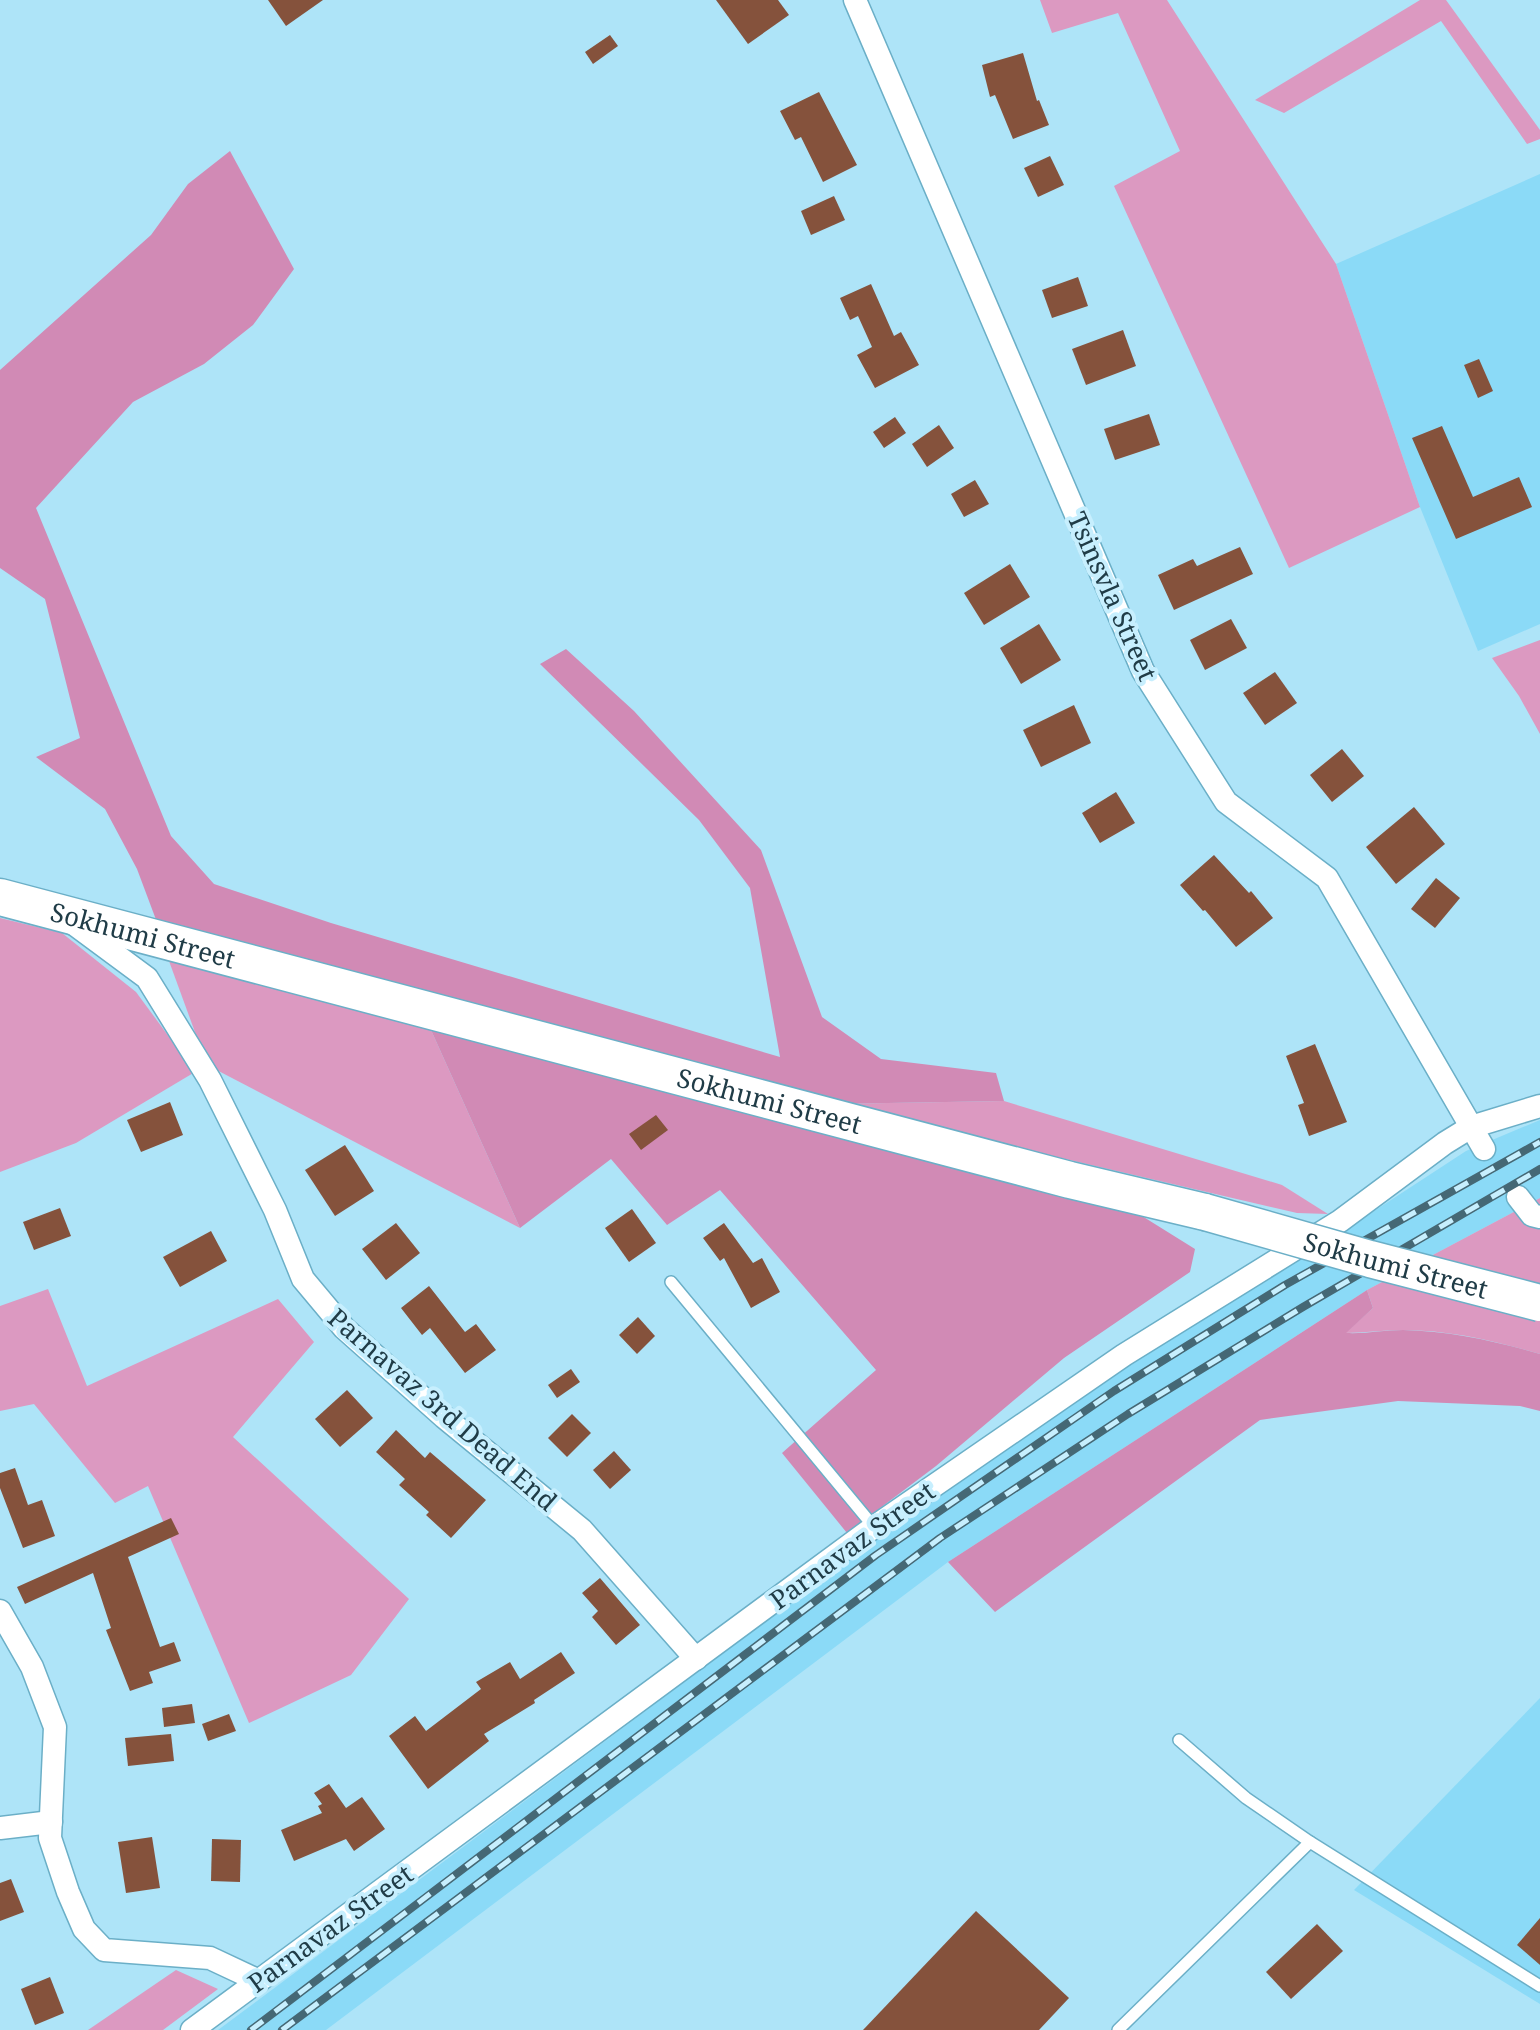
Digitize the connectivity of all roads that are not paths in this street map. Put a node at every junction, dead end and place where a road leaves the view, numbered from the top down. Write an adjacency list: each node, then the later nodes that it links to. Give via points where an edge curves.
1 (855, 0): 5 (street, Tsinsvla Street, via 1143,671 1226,802 1327,878)
2 (0, 897): 3 (highway, Sokhumi Street)
3 (56, 911): 10 (highway, Sokhumi Street, bridge); 13 (street, Parnavaz 3rd Dead End, via 147,978 210,1080 303,1279 336,1318 444,1417 582,1530)
4 (1540, 1106): 5 (street, Parnavaz Street)
5 (1471, 1127): 6 (street, Tsinsvla Street); 11 (street, Parnavaz Street, via 1340,1221 1124,1355)
6 (1484, 1149)
7 (1518, 1197): 8 (street)
8 (1540, 1217)
9 (671, 1282): 11 (lane)
10 (1540, 1303)
11 (874, 1527): 13 (street, Parnavaz Street)
12 (0, 1611): 15 (street, via 32,1667 55,1727)
13 (696, 1659): 18 (street, Parnavaz Street)
14 (1179, 1740): 17 (lane, via 1246,1798)
15 (51, 1822): 16 (street); 18 (street, via 50,1838 68,1892 84,1929 104,1950 210,1958)
16 (0, 1828)
17 (1310, 1842): 19 (lane); 21 (lane)
18 (259, 1981): 20 (street, Parnavaz Street)
19 (1540, 1986)
20 (192, 2030)
21 (1118, 2030)

